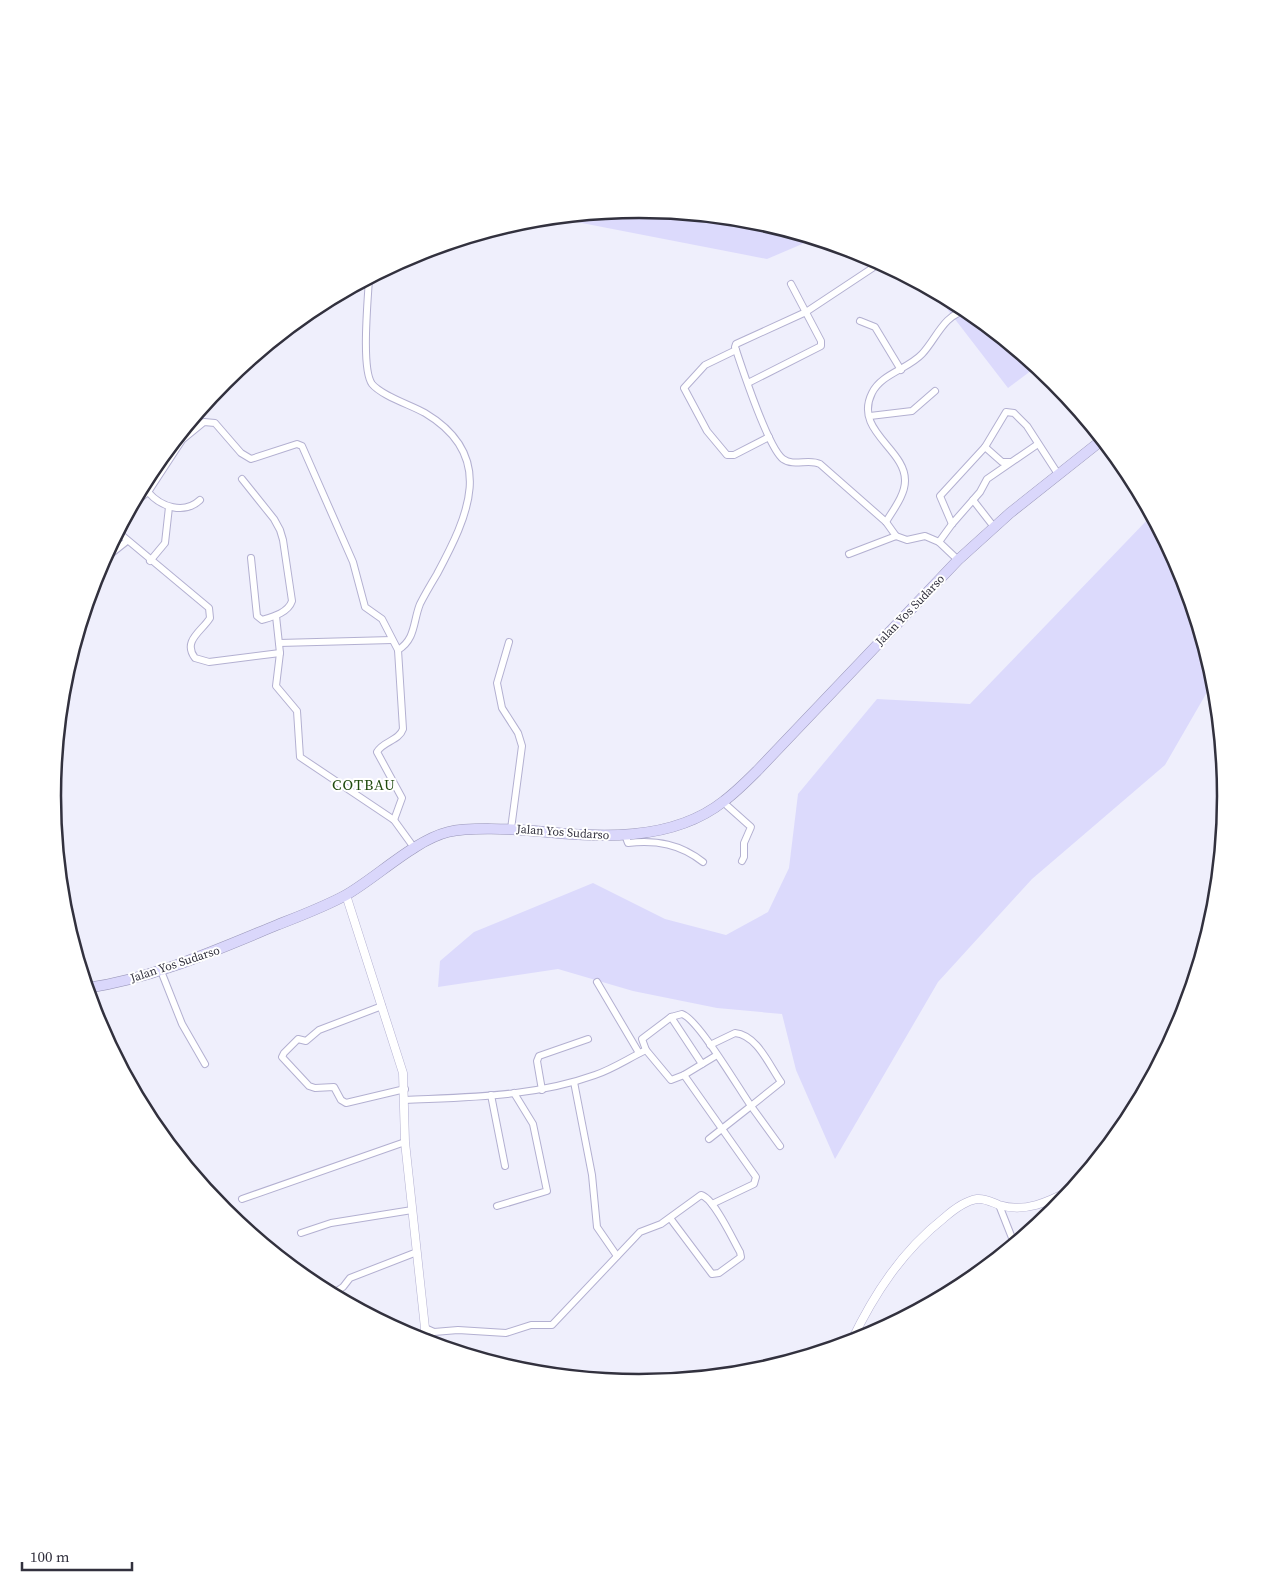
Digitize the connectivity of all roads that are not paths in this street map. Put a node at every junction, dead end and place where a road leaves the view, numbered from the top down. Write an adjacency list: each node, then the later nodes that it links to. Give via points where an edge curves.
1 (873, 268): 4 (street)
2 (791, 284): 4 (street)
3 (369, 286): 40 (street, via 367,366 372,384 451,432 466,454 469,471 467,503 458,533 420,604 409,642)
4 (806, 312): 7 (street, via 736,344); 9 (street, via 820,346)
5 (957, 314): 8 (street, via 951,317 918,358)
6 (860, 321): 8 (street, via 875,327)
7 (736, 350): 9 (street); 13 (street, via 705,365 684,388 707,431 727,454 734,455)
8 (901, 370): 11 (street, via 876,387 870,400)
9 (748, 382): 13 (street)
10 (934, 391): 11 (street, via 912,411)
11 (870, 416): 24 (street, via 877,435 905,472 904,490)
12 (198, 423): 37 (street, via 215,423 251,459 297,444 302,446 353,562 365,607 382,619)
13 (769, 437): 24 (street, via 783,459 820,464)
14 (1038, 444): 16 (street, via 1026,426 1009,411); 17 (street); 18 (street)
15 (1097, 444): 18 (highway, Jalan Yos Sudarso)
16 (985, 448): 17 (street, via 1002,462); 25 (street, via 940,496)
17 (1010, 462): 22 (street, via 987,479)
18 (1058, 474): 26 (highway, Jalan Yos Sudarso)
19 (242, 479): 36 (street, via 274,518 283,540 292,601)
20 (148, 492): 23 (street)
21 (200, 500): 23 (street, via 191,507)
22 (973, 500): 25 (street); 26 (street)
23 (169, 507): 34 (street, via 165,543)
24 (886, 522): 27 (street)
25 (952, 524): 30 (street)
26 (994, 527): 35 (highway, Jalan Yos Sudarso)
27 (896, 536): 30 (street, via 907,540 929,536); 32 (street)
28 (123, 537): 29 (street)
29 (127, 541): 31 (street); 34 (street)
30 (939, 542): 35 (street)
31 (117, 549)
32 (849, 554)
33 (251, 558): 36 (street, via 257,616 262,620)
34 (150, 560): 41 (street, via 211,611 207,622 191,640 195,658 209,662)
35 (958, 560): 42 (highway, Jalan Yos Sudarso, via 757,771)
36 (276, 616): 39 (street)
37 (392, 640): 39 (street); 40 (street)
38 (509, 642): 44 (street, via 497,683 502,708 518,733 522,746)
39 (279, 643): 41 (street)
40 (398, 650): 43 (street, via 402,729 398,737 381,746 378,752 402,798)
41 (280, 653): 43 (street, via 276,686 297,711 300,757)
42 (723, 802): 45 (highway, Jalan Yos Sudarso, via 676,826); 47 (street, via 751,827 744,843)
43 (394, 820): 46 (street)
44 (511, 829): 45 (highway, Jalan Yos Sudarso, via 592,836); 46 (highway, Jalan Yos Sudarso, via 448,832)
45 (625, 835): 48 (street, via 628,842 648,841 676,846)
46 (415, 849): 49 (highway, Jalan Yos Sudarso)
47 (742, 861)
48 (703, 862)
49 (346, 895): 50 (highway, Jalan Yos Sudarso, via 235,944); 53 (street)
50 (162, 971): 52 (highway, Jalan Yos Sudarso); 60 (street, via 182,1024)
51 (598, 982): 58 (street)
52 (94, 986)
53 (382, 1006): 64 (street); 64 (street, via 319,1030 306,1041 298,1039 282,1057 309,1086 334,1087 346,1103)
54 (671, 1017): 56 (street, via 685,1014); 57 (street, via 643,1037); 61 (street)
55 (588, 1039): 65 (street, via 539,1056)
56 (710, 1045): 59 (street); 69 (street, via 735,1033 748,1037 781,1082)
57 (646, 1050): 58 (street); 62 (street, via 671,1080)
58 (639, 1053): 63 (street, via 597,1075)
59 (717, 1055): 61 (street); 69 (street)
60 (205, 1064)
61 (702, 1064): 62 (street)
62 (684, 1075): 70 (street)
63 (574, 1082): 65 (street); 85 (street, via 592,1175 597,1228)
64 (405, 1089): 68 (street)
65 (542, 1090): 66 (street)
66 (514, 1093): 67 (street); 79 (street, via 533,1124 547,1191)
67 (491, 1095): 68 (street); 74 (street)
68 (405, 1100): 72 (street)
69 (751, 1106): 70 (street); 73 (street)
70 (722, 1127): 71 (street); 77 (street, via 756,1180 754,1184)
71 (708, 1139)
72 (405, 1142): 76 (street); 80 (street)
73 (780, 1146)
74 (505, 1166)
75 (1056, 1196): 78 (street, via 1025,1208)
76 (242, 1199)
77 (712, 1204): 81 (street, via 701,1195); 81 (street, via 741,1254 715,1275)
78 (999, 1205): 83 (street); 89 (street, via 982,1199 971,1201 956,1208 912,1245 885,1280)
79 (497, 1206)
80 (412, 1210): 82 (street, via 331,1223); 84 (street)
81 (670, 1218): 85 (street, via 640,1232)
82 (301, 1233)
83 (1012, 1237)
84 (416, 1252): 86 (street, via 350,1278); 87 (street)
85 (617, 1256): 87 (street, via 552,1325 531,1325 506,1333 434,1332)
86 (339, 1289)
87 (425, 1328): 88 (street)
88 (425, 1332)
89 (855, 1332)

